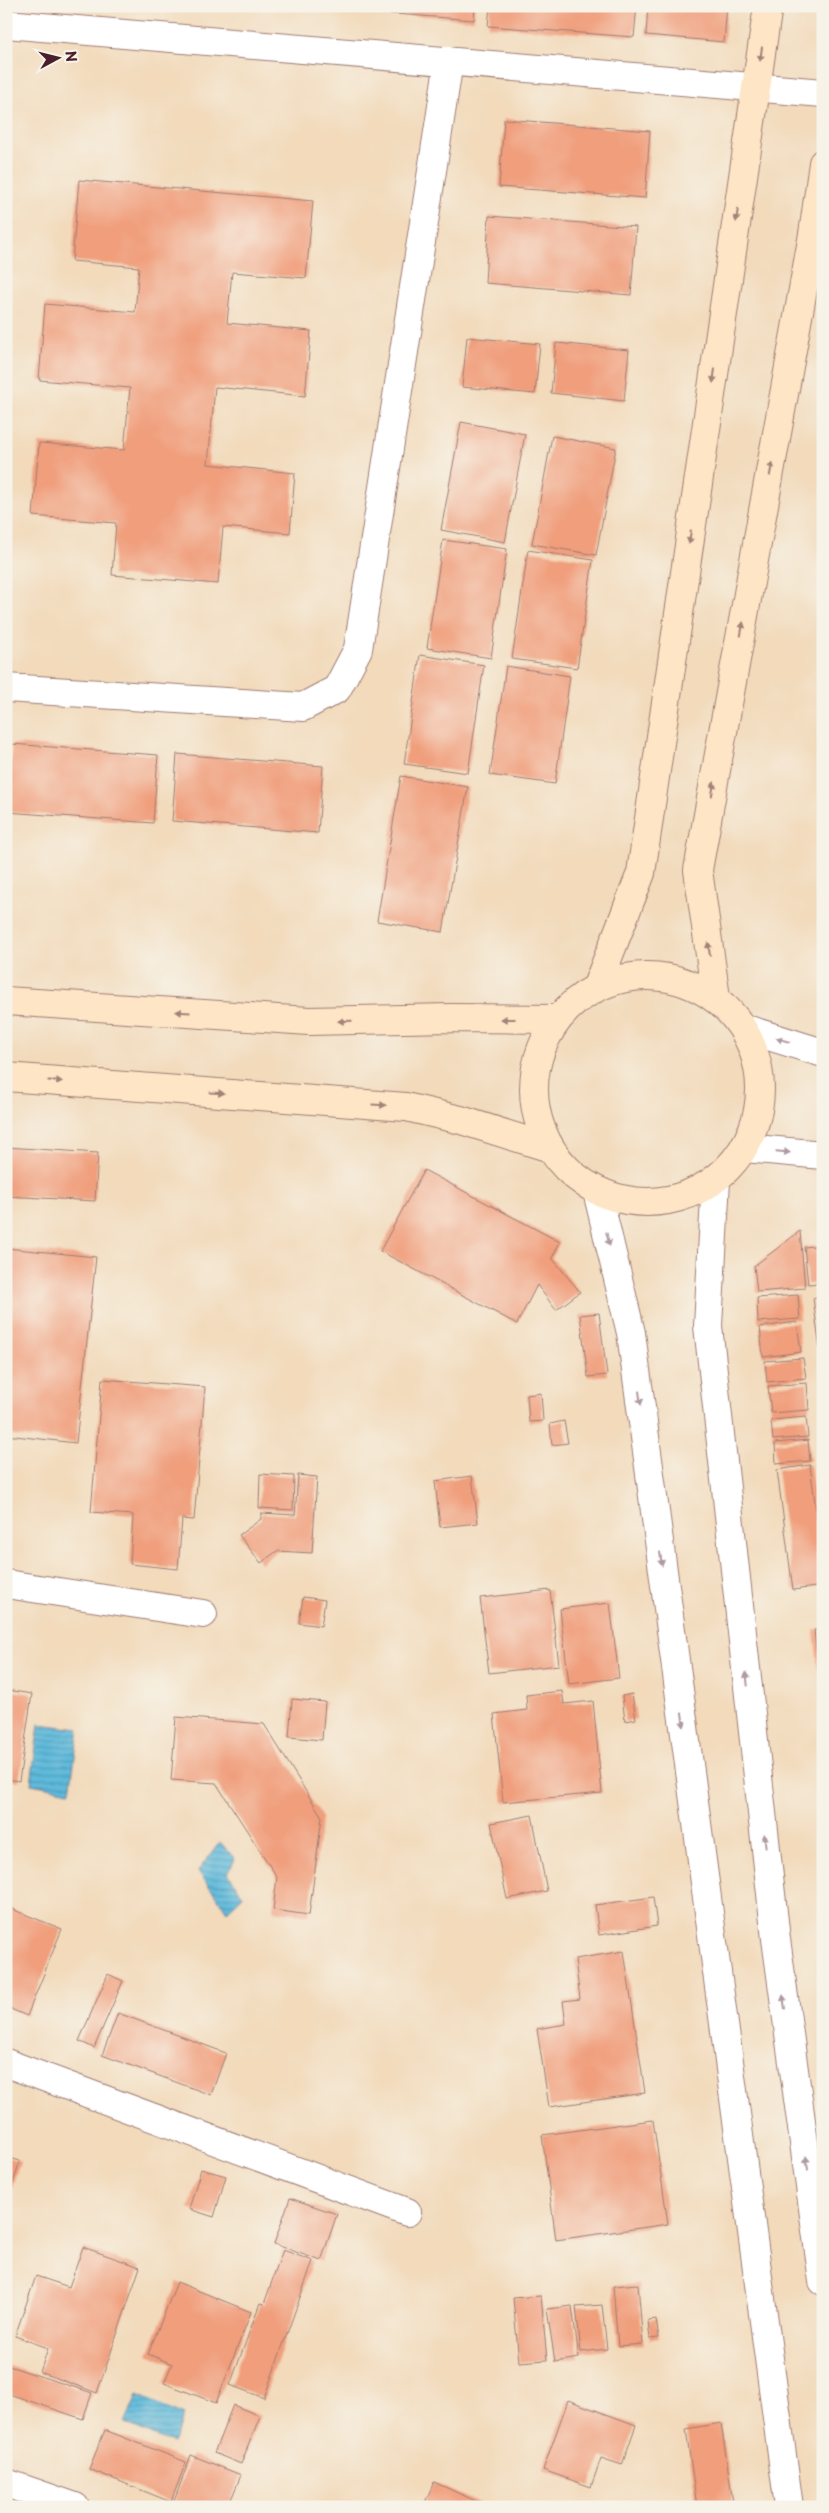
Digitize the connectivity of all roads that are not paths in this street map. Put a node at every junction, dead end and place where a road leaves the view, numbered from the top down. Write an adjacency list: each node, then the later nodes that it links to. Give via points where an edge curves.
1 (768, 6): 4 (main road, one-way to 4)
2 (6, 24): 3 (street)
3 (449, 60): 4 (street); 7 (street, via 358,649 337,689 303,707)
4 (756, 86): 5 (street); 8 (main road, one-way to 8, via 641,873)
5 (823, 93)
6 (823, 163): 9 (main road, one-way to 6, via 698,870 813,234)
7 (6, 688)
8 (597, 986): 9 (main road, via 626,976 658,974 689,982); 11 (main road, via 574,1000)
9 (716, 998): 12 (main road)
10 (6, 1001): 11 (main road, one-way to 10, via 309,1021)
11 (557, 1019): 15 (main road, via 540,1049 533,1082 537,1116)
12 (743, 1028): 13 (street, one-way to 12); 16 (main road, via 756,1057 761,1088 756,1120)
13 (823, 1053)
14 (6, 1077): 15 (main road, one-way to 15, via 406,1107)
15 (550, 1148): 19 (main road, via 570,1173)
16 (744, 1148): 17 (street, one-way to 17); 18 (main road)
17 (823, 1155)
18 (716, 1180): 19 (main road, via 688,1195 658,1202 626,1201); 24 (street, one-way to 18, via 776,1939 708,1326)
19 (597, 1192): 27 (street, one-way to 27, via 631,1333)
20 (6, 1584): 21 (street)
21 (203, 1614)
22 (6, 2063): 23 (street)
23 (407, 2212)
24 (823, 2281)
25 (6, 2483): 26 (street)
26 (75, 2507)
27 (789, 2507)

